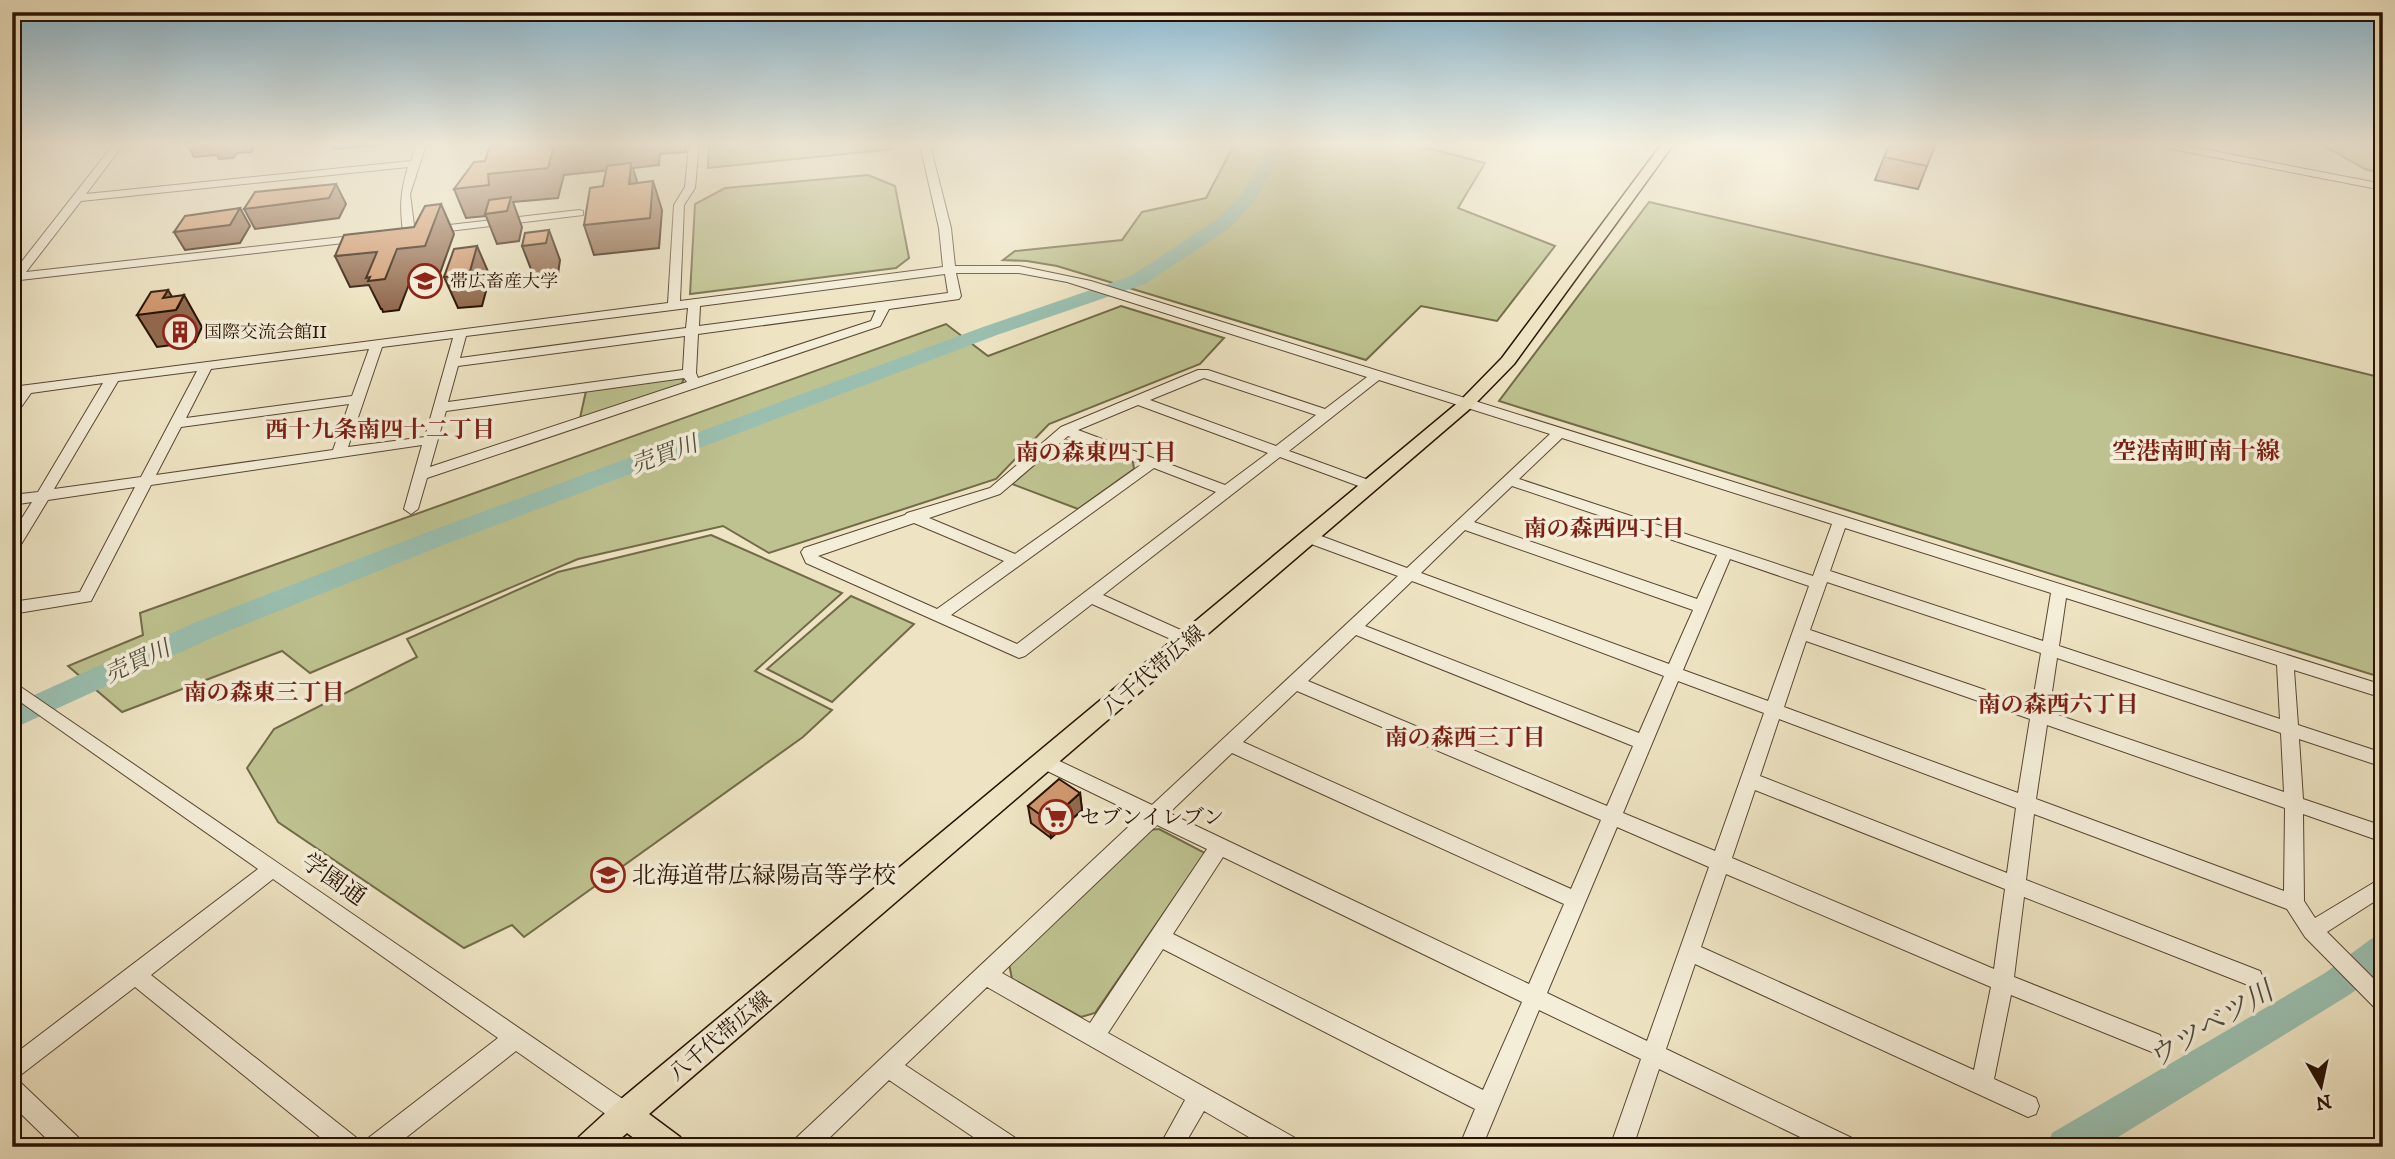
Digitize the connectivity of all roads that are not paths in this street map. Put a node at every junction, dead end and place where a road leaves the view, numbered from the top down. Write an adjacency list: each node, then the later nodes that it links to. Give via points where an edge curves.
1 (76, 199): 11 (street)
2 (405, 199): 7 (street)
3 (681, 199): 14 (street)
4 (939, 199): 10 (street)
5 (1627, 199): 27 (main road, 八千代帯広線, via 1508,361)
6 (579, 214): 7 (street)
7 (409, 233): 8 (street)
8 (395, 234)
9 (368, 237): 11 (street)
10 (950, 270): 12 (street); 13 (street, via 955,296); 20 (street, via 1020,268 1087,284)
11 (14, 279)
12 (694, 303): 14 (street); 15 (street)
13 (884, 305): 15 (street); 22 (street, via 876,323)
14 (674, 306): 16 (street)
15 (692, 331): 18 (street); 22 (street)
16 (461, 333): 17 (street); 18 (street)
17 (377, 344): 19 (street); 25 (street)
18 (453, 363): 28 (street)
19 (206, 366): 21 (street); 31 (street)
20 (1376, 376): 27 (street); 30 (street)
21 (113, 377): 23 (street); 43 (street)
22 (691, 379): 28 (street); 38 (street)
23 (27, 389): 24 (street); 29 (street)
24 (12, 391)
25 (358, 398): 31 (street); 36 (street)
26 (1137, 400): 30 (street, via 1203,373); 32 (street); 35 (street)
27 (1465, 404): 33 (street); 41 (main road, 八千代帯広線)
28 (442, 407): 34 (street)
29 (12, 410)
30 (1326, 414): 35 (street)
31 (177, 423): 40 (street)
32 (1066, 430): 37 (street); 46 (street, via 995,491)
33 (1558, 433): 39 (street); 47 (street)
34 (430, 440): 36 (street); 38 (street)
35 (1278, 451): 41 (street); 42 (street)
36 (339, 453): 40 (street)
37 (1151, 464): 42 (street); 52 (street)
38 (421, 475): 45 (street)
39 (1509, 480): 48 (street); 51 (street)
40 (147, 481): 43 (street); 58 (street, via 85,597)
41 (1369, 485): 49 (main road, 八千代帯広線)
42 (1227, 491): 56 (street)
43 (43, 496): 44 (street); 50 (street)
44 (12, 500)
45 (411, 509)
46 (912, 516): 52 (street); 59 (street, via 809,552 811,559)
47 (1840, 521): 54 (street); 55 (street)
48 (1463, 524): 53 (street); 57 (street)
49 (1308, 537): 53 (street); 62 (main road, 八千代帯広線)
50 (12, 547)
51 (1725, 552): 54 (street); 57 (street)
52 (1015, 560): 59 (street)
53 (1408, 574): 60 (street); 65 (street)
54 (1820, 578): 61 (street); 63 (street)
55 (2059, 591): 63 (street); 64 (street)
56 (1090, 596): 59 (street, via 1019,652); 62 (street)
57 (1702, 607): 65 (street)
58 (12, 608)
59 (938, 616)
60 (1355, 628): 66 (street); 72 (street)
61 (1801, 634): 69 (street); 70 (street)
62 (1188, 640): 75 (main road, 八千代帯広線)
63 (2052, 649): 70 (street); 71 (street)
64 (2285, 661): 68 (street); 71 (street)
65 (1674, 672): 69 (street); 72 (street)
66 (1296, 683): 73 (street); 80 (street)
67 (13, 687): 84 (street, 学園通)
68 (2383, 691)
69 (1774, 709): 76 (street); 77 (street)
70 (2041, 718): 77 (street); 78 (street)
71 (2288, 729): 74 (street); 78 (street)
72 (1643, 742): 80 (street)
73 (1230, 744): 79 (street); 87 (street)
74 (2383, 760)
75 (1045, 762): 79 (street); 109 (main road, 八千代帯広線)
76 (1749, 780): 83 (street); 86 (street)
77 (2026, 803): 86 (street); 88 (street)
78 (2294, 804): 81 (street); 88 (street)
79 (1153, 814): 82 (street); 92 (street)
80 (1613, 817): 83 (street); 87 (street)
81 (2383, 834)
82 (1219, 847): 90 (street); 97 (street)
83 (1721, 863): 91 (street); 95 (street)
84 (273, 868): 93 (street); 99 (street, 学園通)
85 (2383, 884): 89 (street)
86 (2014, 886): 94 (street); 95 (street)
87 (1574, 900): 97 (street)
88 (2294, 903): 89 (street)
89 (2312, 931): 96 (street)
90 (1161, 938): 98 (street); 107 (street)
91 (1690, 953): 101 (street); 104 (street)
92 (984, 974): 98 (street); 102 (street)
93 (135, 975): 103 (street); 111 (street)
94 (2253, 978)
95 (2003, 982): 100 (street); 104 (street)
96 (2376, 993)
97 (1535, 996): 101 (street); 107 (street)
98 (1094, 1036): 106 (street)
99 (515, 1038): 109 (street, 学園通); 112 (street)
100 (2152, 1042)
101 (1653, 1056): 120 (street); 121 (street)
102 (887, 1066): 115 (street); 116 (street)
103 (12, 1070)
104 (1982, 1083): 108 (street)
105 (12, 1090): 110 (street)
106 (1200, 1096): 117 (street); 118 (street)
107 (1488, 1104): 119 (street)
108 (2028, 1106)
109 (625, 1114): 113 (main road, 八千代帯広線); 114 (main road)
110 (72, 1147)
111 (350, 1147)
112 (375, 1147)
113 (589, 1147)
114 (670, 1147)
115 (803, 1147)
116 (1009, 1147)
117 (1170, 1147)
118 (1289, 1147)
119 (1471, 1147)
120 (1621, 1147)
121 (1846, 1147)

